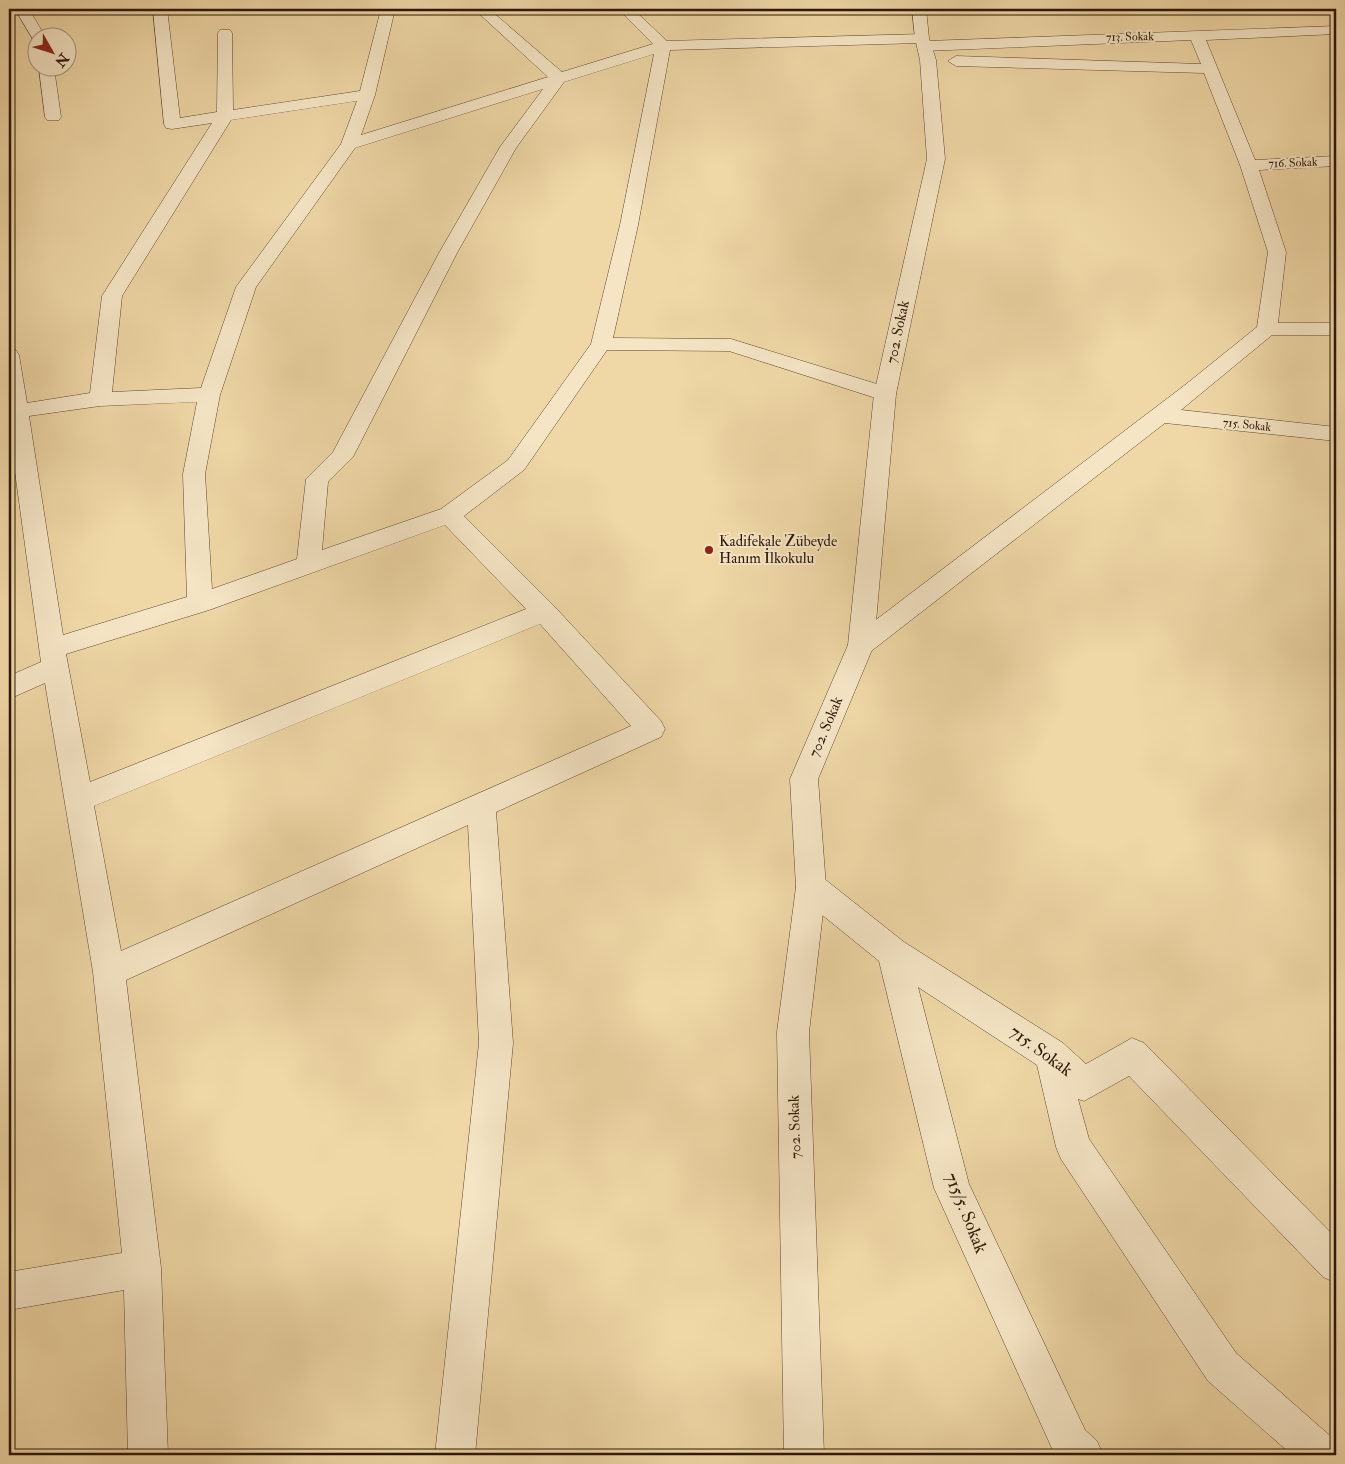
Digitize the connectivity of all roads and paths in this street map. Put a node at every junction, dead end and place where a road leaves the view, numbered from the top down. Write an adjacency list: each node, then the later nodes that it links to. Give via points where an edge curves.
1 (40, 9): 7 (street)
2 (160, 9): 21 (street, via 172,124)
3 (388, 9): 20 (street)
4 (481, 9): 19 (street)
5 (625, 9): 15 (street)
6 (919, 9): 16 (street, 702. Sokak)
7 (24, 10): 8 (street); 10 (street)
8 (9, 15)
9 (1310, 16): 11 (street)
10 (33, 28)
11 (1316, 30): 12 (street, 713. Sokak); 14 (street, 713. Sokak)
12 (1336, 30)
13 (225, 33): 21 (street)
14 (1197, 36): 16 (street, 713. Sokak); 17 (street)
15 (663, 46): 16 (street); 19 (street); 28 (street, via 629,225)
16 (925, 48): 17 (street); 30 (street, 702. Sokak, via 936,159)
17 (1211, 69): 25 (street)
18 (47, 78): 22 (street)
19 (559, 78): 23 (street); 37 (street, via 508,147 448,253 342,457 317,479)
20 (367, 94): 21 (street); 23 (street)
21 (225, 116): 32 (street, via 112,296)
22 (53, 117)
23 (349, 144): 31 (street, via 246,288)
24 (1336, 162): 25 (street, 716. Sokak)
25 (1249, 165): 27 (street, via 1277,252)
26 (1336, 328): 27 (street)
27 (1267, 329): 34 (street)
28 (601, 344): 30 (street, via 731,345); 36 (street, via 516,465)
29 (9, 355): 33 (street)
30 (885, 394): 40 (street, 702. Sokak)
31 (209, 395): 32 (street); 38 (street, via 194,474)
32 (100, 399): 33 (street)
33 (17, 411): 41 (street)
34 (1158, 416): 35 (street, 715. Sokak); 40 (street)
35 (1336, 434)
36 (449, 515): 37 (street); 39 (street)
37 (309, 564): 38 (street)
38 (200, 602): 41 (street)
39 (544, 612): 43 (street); 44 (street, via 651,729)
40 (861, 645): 45 (street, 702. Sokak, via 804,779)
41 (53, 657): 42 (street); 43 (street)
42 (9, 688)
43 (79, 798): 47 (street)
44 (481, 805): 47 (street); 53 (street, via 496,1043)
45 (811, 886): 46 (street, 715. Sokak); 54 (street, 702. Sokak, via 792,1032)
46 (893, 953): 48 (street, 715. Sokak); 55 (street, 715/5. Sokak, via 952,1188 1071,1444)
47 (109, 972): 50 (street)
48 (1051, 1055): 49 (street, 715. Sokak, via 1084,1084 1132,1055); 56 (street, via 1073,1147 1222,1367)
49 (1336, 1264)
50 (142, 1268): 51 (street); 52 (street)
51 (9, 1291)
52 (148, 1455)
53 (455, 1455)
54 (804, 1455)
55 (1083, 1455)
56 (1322, 1455)

